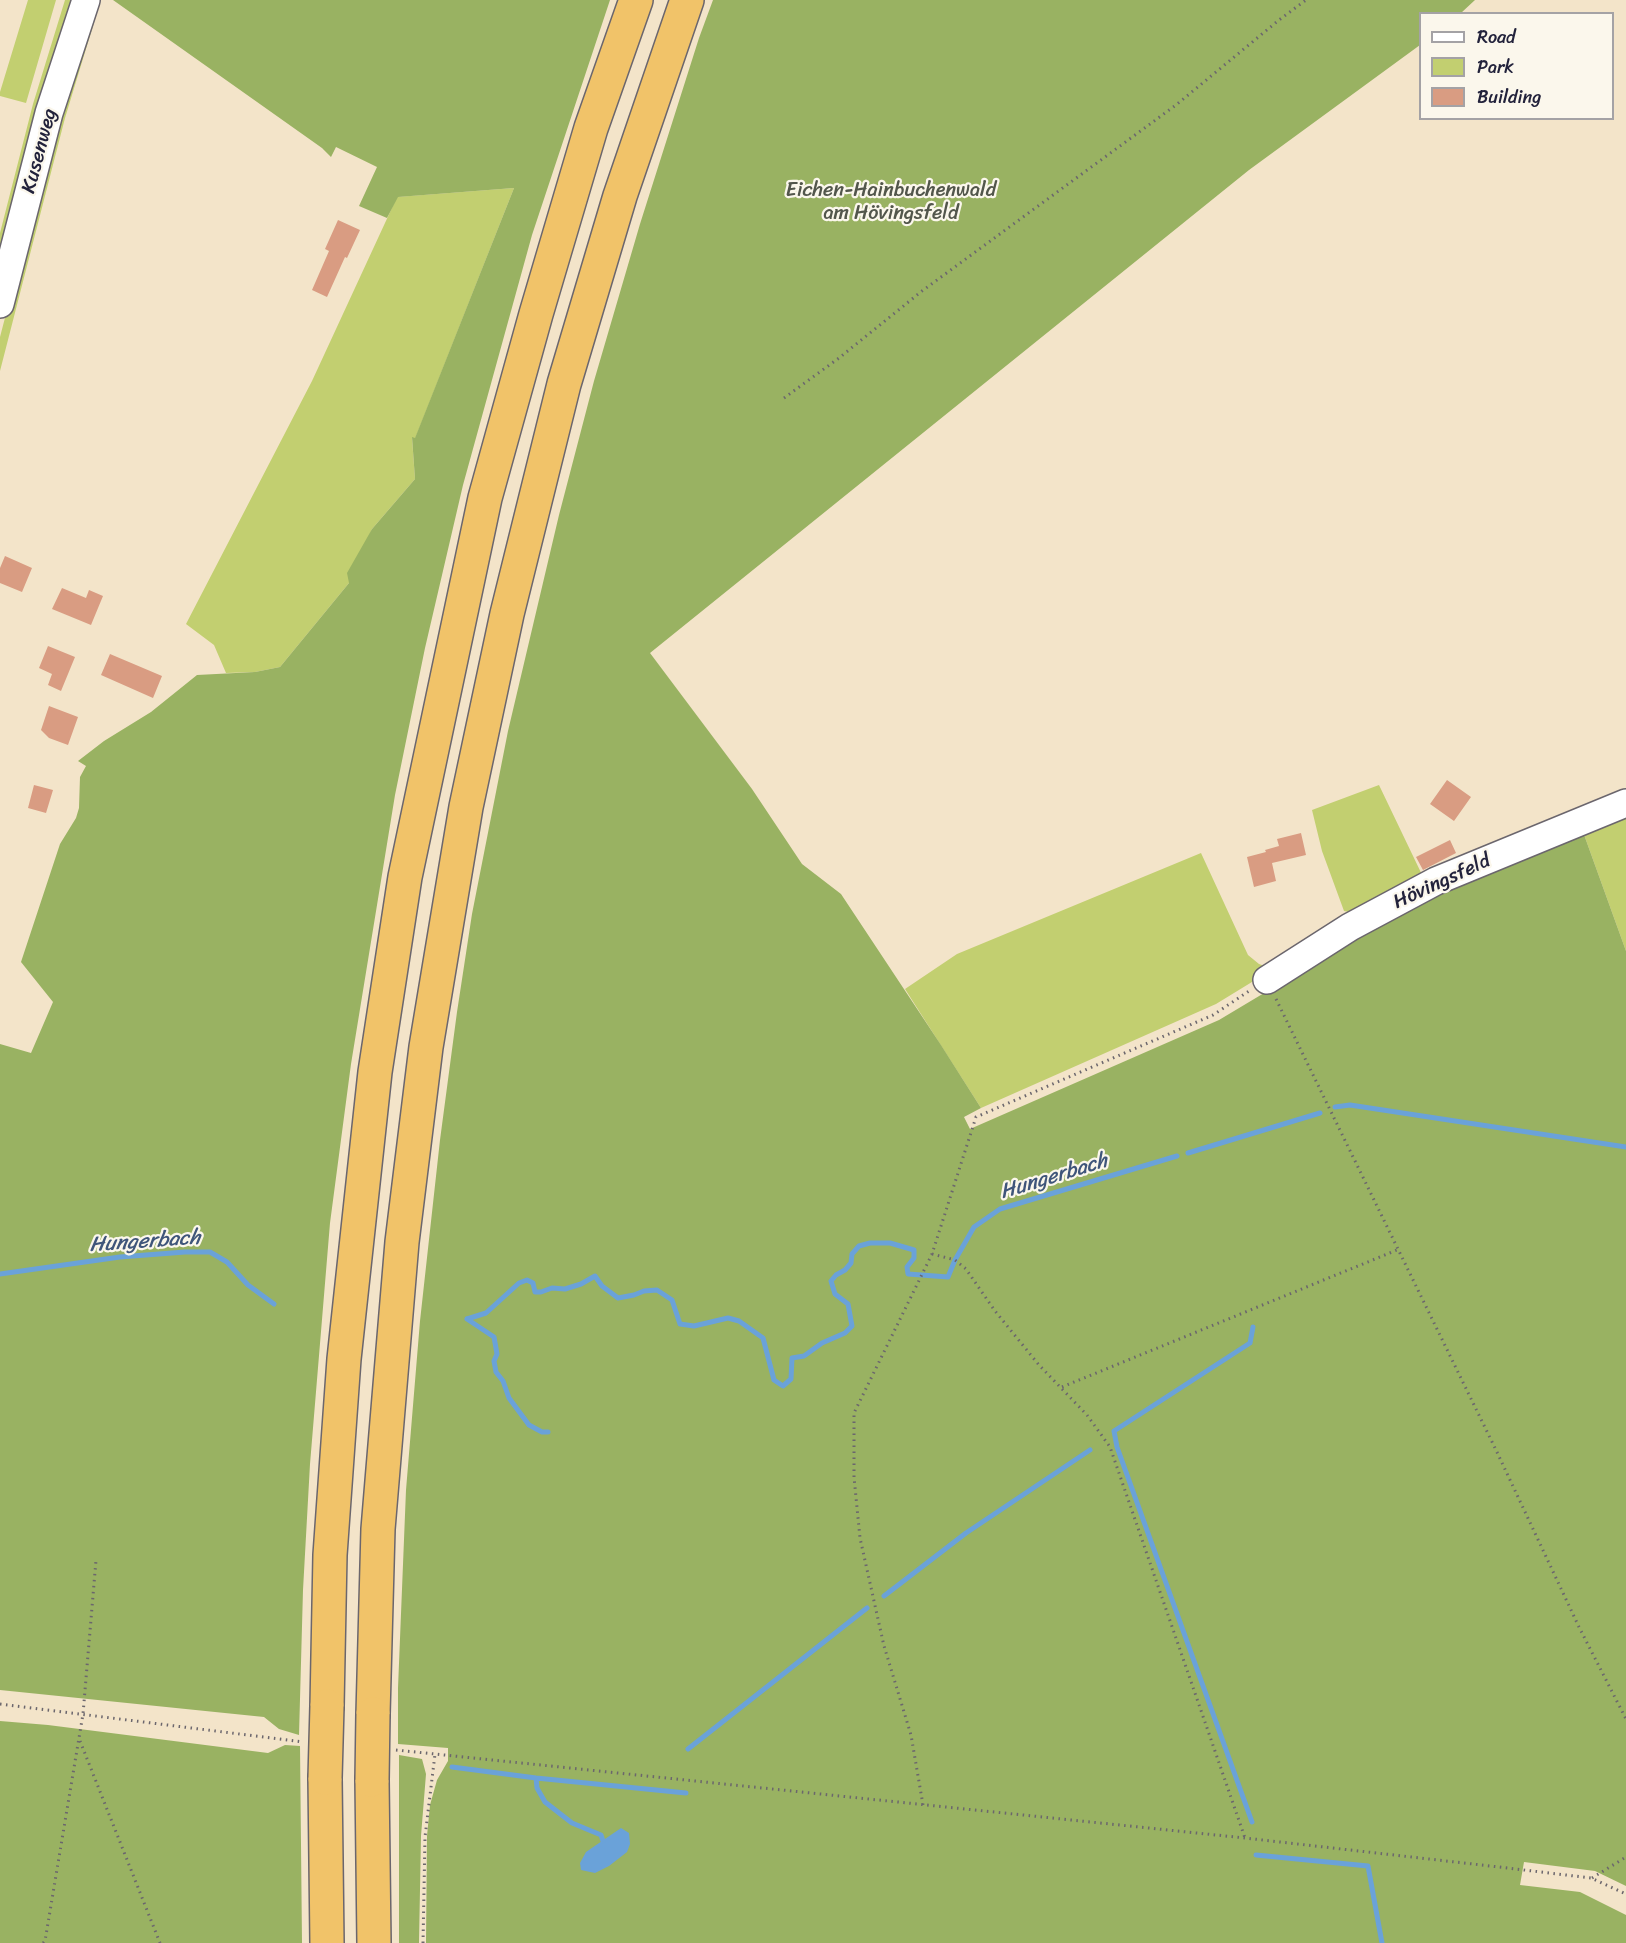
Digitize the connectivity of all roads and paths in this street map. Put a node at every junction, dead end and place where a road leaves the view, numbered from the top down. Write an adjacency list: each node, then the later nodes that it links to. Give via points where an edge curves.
1 (86, 0): 5 (street, Kusenweg, via 49,113)
2 (636, 0): 27 (highway, bridge, via 591,128 485,498 405,877 375,1072 344,1359 330,1555 325,1778)
3 (687, 0): 28 (highway, bridge, via 620,196 564,384 507,614 466,807 426,1047 402,1242 378,1529 372,1780)
4 (1306, 0): 6 (path, via 1176,105 922,291)
5 (0, 304)
6 (784, 398)
7 (1626, 803): 8 (street, Hövingsfeld, via 1436,881 1350,927)
8 (1267, 980): 9 (path); 10 (path, via 1213,1015 976,1118)
9 (1397, 1250): 11 (path); 15 (path)
10 (932, 1254): 11 (path, via 955,1260 966,1269 1031,1356); 20 (path, via 854,1413 854,1477 861,1538 884,1646 911,1735)
11 (1062, 1387): 21 (path, via 1110,1447)
12 (96, 1560): 14 (path)
13 (0, 1704): 14 (path)
14 (83, 1714): 16 (path); 17 (path)
15 (1626, 1719)
16 (79, 1739): 25 (path); 26 (path)
17 (303, 1742)
18 (398, 1750): 19 (path)
19 (435, 1754): 20 (path); 29 (path, via 425,1837)
20 (923, 1805): 21 (path)
21 (1245, 1838): 23 (path)
22 (1626, 1857): 23 (path)
23 (1591, 1878): 24 (path)
24 (1626, 1894)
25 (43, 1943)
26 (160, 1943)
27 (327, 1943)
28 (374, 1943)
29 (423, 1943)

